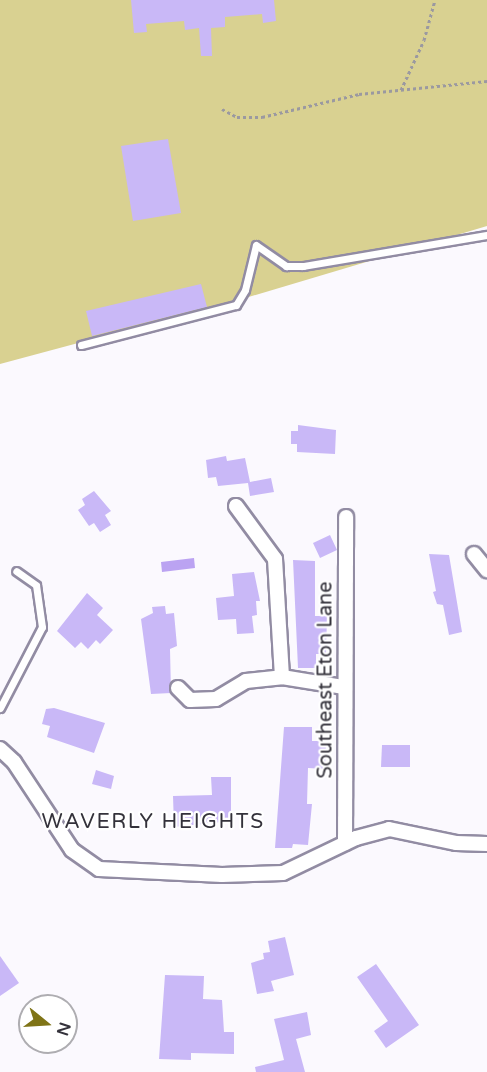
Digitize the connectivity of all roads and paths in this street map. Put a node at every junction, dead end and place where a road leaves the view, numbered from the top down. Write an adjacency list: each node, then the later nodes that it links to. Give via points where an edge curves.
1 (435, 0): 3 (path, via 424,40)
2 (487, 81): 3 (path)
3 (401, 90): 4 (path, via 359,94 262,117 237,117)
4 (222, 109)
5 (487, 235): 6 (lane, via 303,266 286,266 256,245 236,305)
6 (81, 345)
7 (236, 506): 12 (street, via 275,559)
8 (346, 517): 13 (street, Southeast Eton Lane)
9 (474, 554): 10 (street)
10 (487, 570)
11 (15, 571): 15 (lane, via 36,585 42,627)
12 (282, 677): 13 (street); 14 (street, via 246,681 216,699 190,700)
13 (344, 687): 17 (street, Southeast Eton Lane)
14 (178, 688)
15 (0, 708)
16 (2, 752): 17 (street, via 62,837 84,861 99,869 264,876 283,873)
17 (345, 843): 18 (street, via 389,829 448,842)
18 (487, 844)

